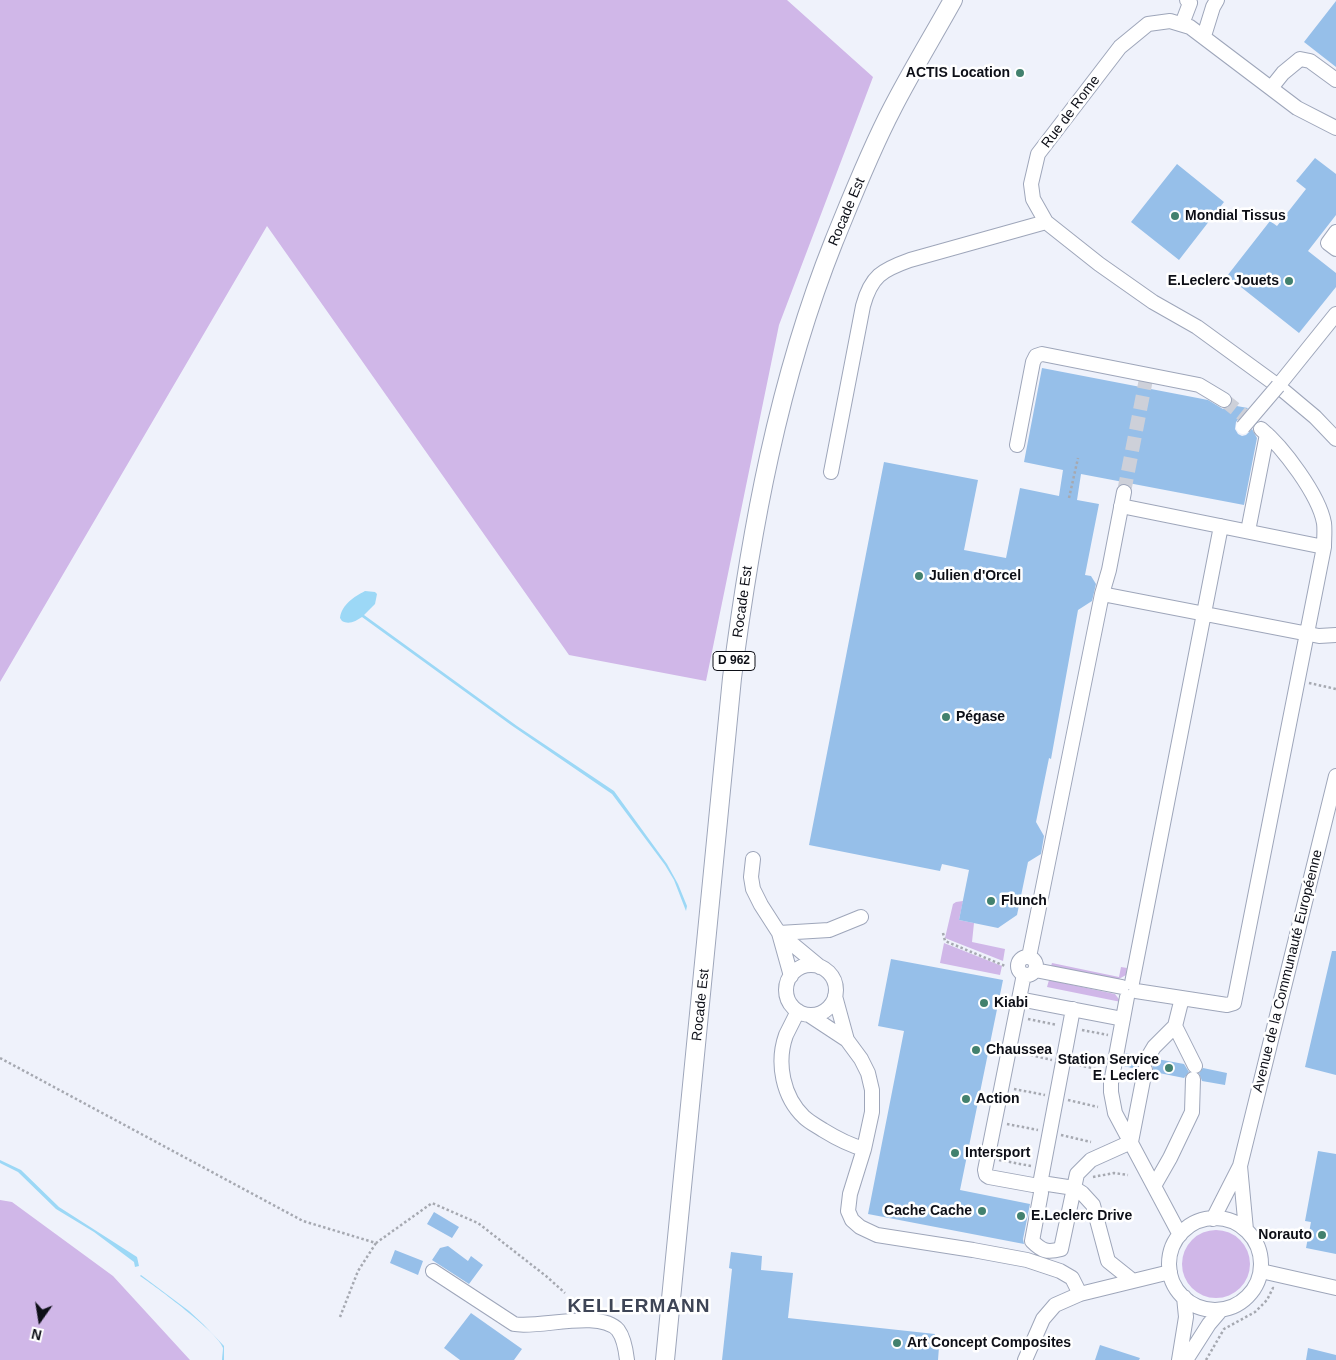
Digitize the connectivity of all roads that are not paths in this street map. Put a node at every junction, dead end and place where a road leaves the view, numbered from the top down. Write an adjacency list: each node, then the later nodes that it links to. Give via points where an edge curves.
1 (953, 0): 62 (main road, Rocade Est / D 962, via 891,110 833,242 800,338 772,439 754,528 732,678)
2 (1187, 0): 4 (street, via 1190,3)
3 (1217, 0): 5 (street)
4 (1182, 24): 5 (street, Rue de Rome); 9 (street, Rue de Rome, via 1170,21 1148,24 1133,34 1120,46 1038,154 1031,184 1033,199)
5 (1204, 36): 7 (street, Rue de Rome)
6 (1336, 80): 7 (street, via 1310,61 1300,59)
7 (1271, 88): 8 (street, Rue de Rome, via 1297,108)
8 (1336, 128)
9 (1046, 222): 13 (street, Rue de Rome, via 1130,286 1198,327); 18 (street, via 910,260 876,277 862,306)
10 (1336, 232): 11 (street, via 1328,243)
11 (1336, 249)
12 (1336, 314): 13 (street)
13 (1278, 386): 15 (street, bridge); 16 (street, Rue de Rome)
14 (1224, 400): 17 (street, via 1199,384 1042,354 1032,362)
15 (1243, 427)
16 (1336, 439)
17 (1017, 445)
18 (831, 472)
19 (1124, 492): 20 (street)
20 (1121, 506): 21 (street); 24 (street)
21 (1221, 526): 22 (street); 25 (street)
22 (1248, 531): 23 (street); 23 (street, via 1264,432 1316,499 1324,523)
23 (1324, 547): 26 (street)
24 (1102, 594): 25 (street); 33 (street, via 1029,957 1035,962)
25 (1204, 614): 26 (street); 35 (street)
26 (1307, 634): 27 (street); 37 (street, via 1234,1004)
27 (1336, 635)
28 (1336, 776): 46 (street, Avenue de la Communauté Européenne)
29 (753, 859): 31 (street, via 753,889)
30 (861, 917): 31 (street, via 829,930)
31 (779, 933): 32 (street); 34 (street)
32 (820, 967): 34 (street, via 801,967); 36 (street, via 833,978)
33 (1029, 972): 35 (street); 38 (street)
34 (791, 976): 40 (street, via 788,982 789,1002)
35 (1129, 989): 37 (street); 41 (street)
36 (835, 996): 40 (street, via 822,1012); 43 (street)
37 (1182, 998): 42 (street)
38 (1019, 999): 39 (street); 48 (street, via 985,1170 989,1177)
39 (1073, 1009): 41 (street); 48 (street)
40 (804, 1013): 43 (street); 45 (street, via 786,1036 782,1053 786,1092 804,1117 834,1137)
41 (1123, 1019): 44 (street, via 1111,1092 1115,1113)
42 (1175, 1026): 44 (street, via 1154,1047 1147,1064); 49 (street, via 1194,1073 1192,1112)
43 (847, 1040): 45 (street, via 861,1058 872,1090 872,1112)
44 (1131, 1142): 47 (street, via 1092,1160); 49 (street)
45 (864, 1149): 58 (street, via 848,1211 860,1227 877,1235 1027,1260 1072,1278)
46 (1240, 1166): 50 (street, Avenue de la Communauté Européenne); 51 (street, Avenue de la Communauté Européenne)
47 (1075, 1181): 48 (street); 48 (street, via 1061,1249 1050,1252 1040,1250 1032,1241); 56 (street, via 1093,1205 1108,1261)
48 (1040, 1184)
49 (1154, 1186): 52 (street)
50 (1213, 1219): 51 (street, via 1236,1223); 52 (street)
51 (1246, 1230): 54 (street, via 1259,1249)
52 (1180, 1234): 55 (street, via 1173,1246)
53 (433, 1271): 61 (street, via 514,1324 524,1326 563,1320 606,1322 618,1330)
54 (1261, 1271): 57 (street); 60 (street, via 1247,1298)
55 (1170, 1272): 56 (street); 59 (street)
56 (1133, 1281): 58 (street)
57 (1334, 1286)
58 (1080, 1294): 63 (street, via 1055,1305 1043,1319)
59 (1184, 1298): 60 (street, via 1201,1308); 64 (street, via 1186,1317)
60 (1220, 1310): 65 (street)
61 (627, 1360)
62 (665, 1360)
63 (1025, 1360)
64 (1179, 1360)
65 (1186, 1360)

